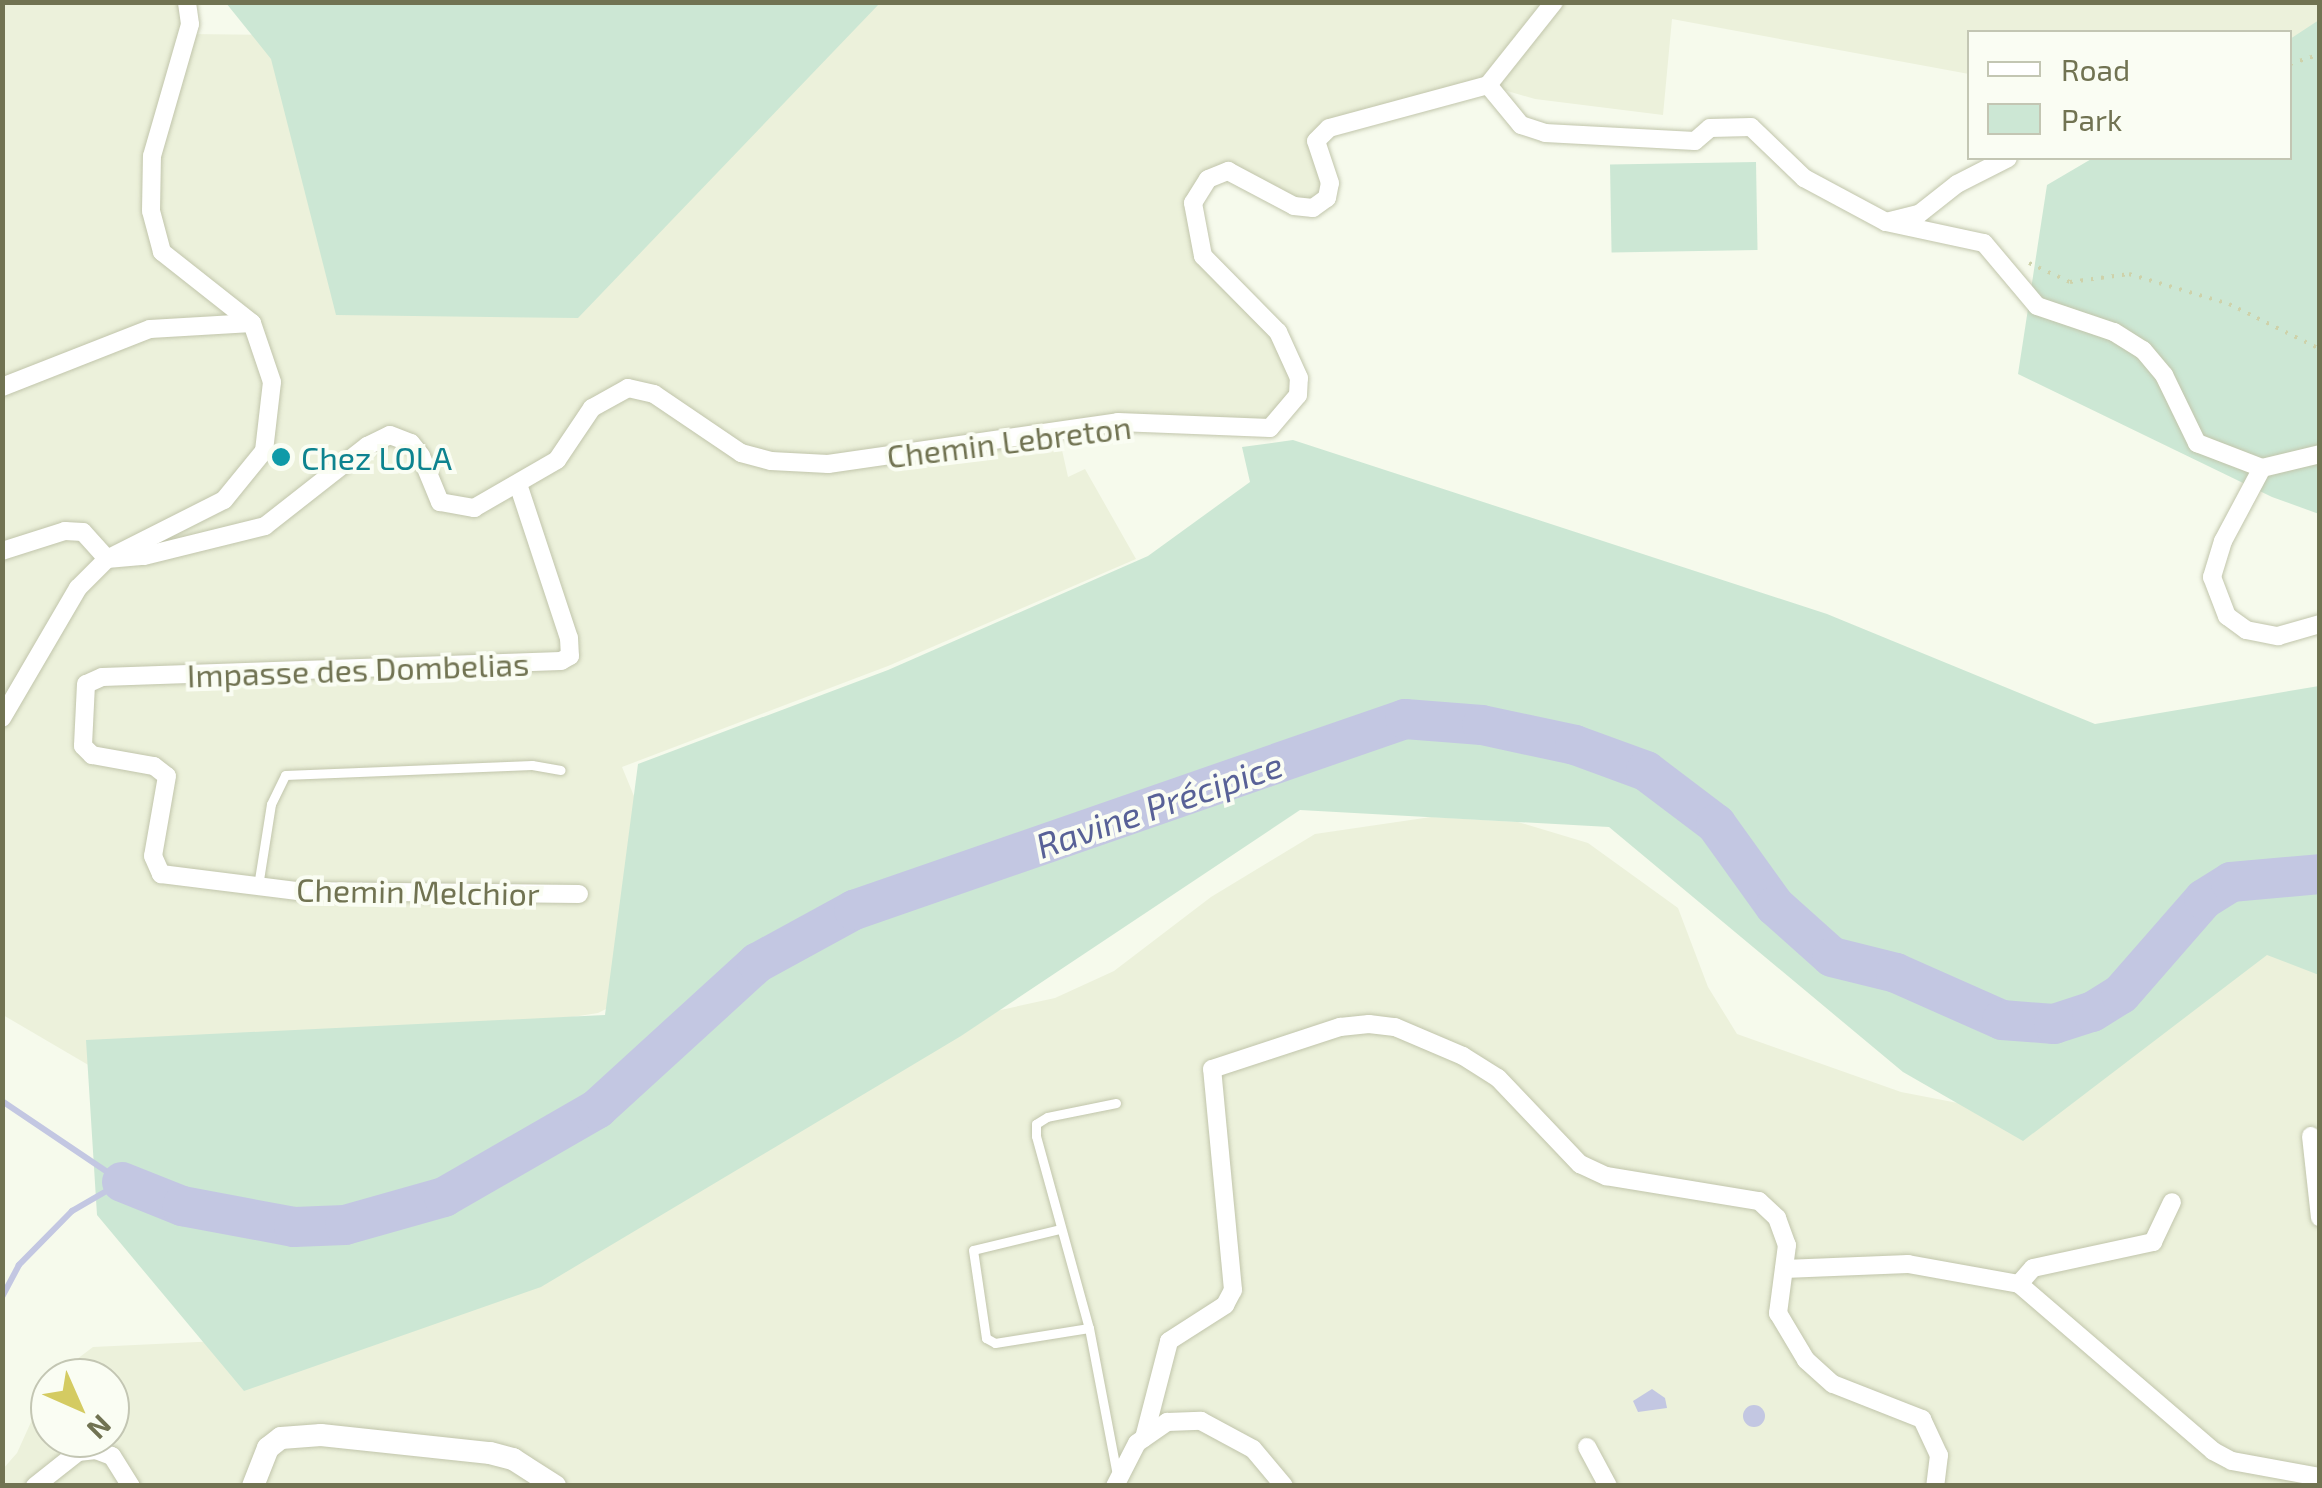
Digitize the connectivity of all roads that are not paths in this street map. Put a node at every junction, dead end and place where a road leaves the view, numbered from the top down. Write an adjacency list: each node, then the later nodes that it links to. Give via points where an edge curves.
1 (186, 2): 6 (street, via 190,24 152,156 154,228 162,252)
2 (1554, 2): 3 (street)
3 (1488, 84): 5 (street, via 1521,125 1545,133 1694,140 1710,128 1751,127 1804,178); 10 (street, Chemin Lebreton, via 1329,128 1316,140 1330,183 1327,198 1313,208 1294,206 1228,171 1208,178 1193,203 1202,256 1278,332 1299,378 1298,395 1270,428 1118,422 828,464 741,453 654,394 628,388 606,396 557,460)
4 (2004, 160): 5 (street, via 1956,184 1919,214)
5 (1886, 222): 9 (street, via 1984,243 2037,306 2144,350 2164,375 2196,443)
6 (252, 323): 7 (street, via 150,329); 12 (street, via 272,382 264,451 224,500)
7 (2, 386)
8 (2320, 454): 9 (street)
9 (2262, 468): 13 (street, via 2223,541 2212,577 2227,616 2246,630 2278,636)
10 (518, 484): 12 (street, Chemin Lebreton, via 474,508 455,510 433,493 411,443 390,435 265,526); 14 (street, Impasse des Dombelias, via 570,638 570,656 560,661 102,678)
11 (2, 551): 12 (street, via 65,531 84,532)
12 (107, 559): 15 (street, via 78,588)
13 (2320, 624)
14 (86, 684): 17 (street, Chemin Melchior, via 84,746 92,755 154,766 167,776 154,868)
15 (2, 718)
16 (562, 770): 17 (lane, Chemin Melchior, via 532,765 284,776 271,804)
17 (258, 886): 18 (street, Chemin Melchior)
18 (579, 894)
19 (1116, 1103): 23 (lane, via 1036,1124)
20 (2311, 1136): 22 (street)
21 (2172, 1202): 25 (street, via 2154,1242 2034,1268)
22 (2320, 1218)
23 (1060, 1229): 26 (lane); 26 (lane, via 974,1250 986,1338 995,1343)
24 (1784, 1269): 25 (street, via 1908,1264); 27 (street, via 1787,1244 1777,1218 1759,1200 1606,1176 1580,1164 1498,1078 1463,1056 1394,1027 1340,1027 1212,1069 1234,1290 1224,1305 1169,1341); 37 (street, via 1778,1313 1806,1360 1833,1384 1922,1420 1939,1456)
25 (2019, 1284): 29 (street, via 2214,1451 2232,1461)
26 (1089, 1328): 31 (lane)
27 (1144, 1438): 30 (street, via 1167,1422 1201,1421 1230,1432); 31 (street)
28 (1587, 1447): 36 (street)
29 (2320, 1478)
30 (1277, 1481)
31 (1116, 1482)
32 (35, 1486): 33 (street, via 78,1452 96,1450 112,1456)
33 (131, 1486)
34 (253, 1486): 35 (street, via 268,1448 282,1438 320,1435 490,1453)
35 (554, 1486)
36 (1608, 1486)
37 (1935, 1486)

